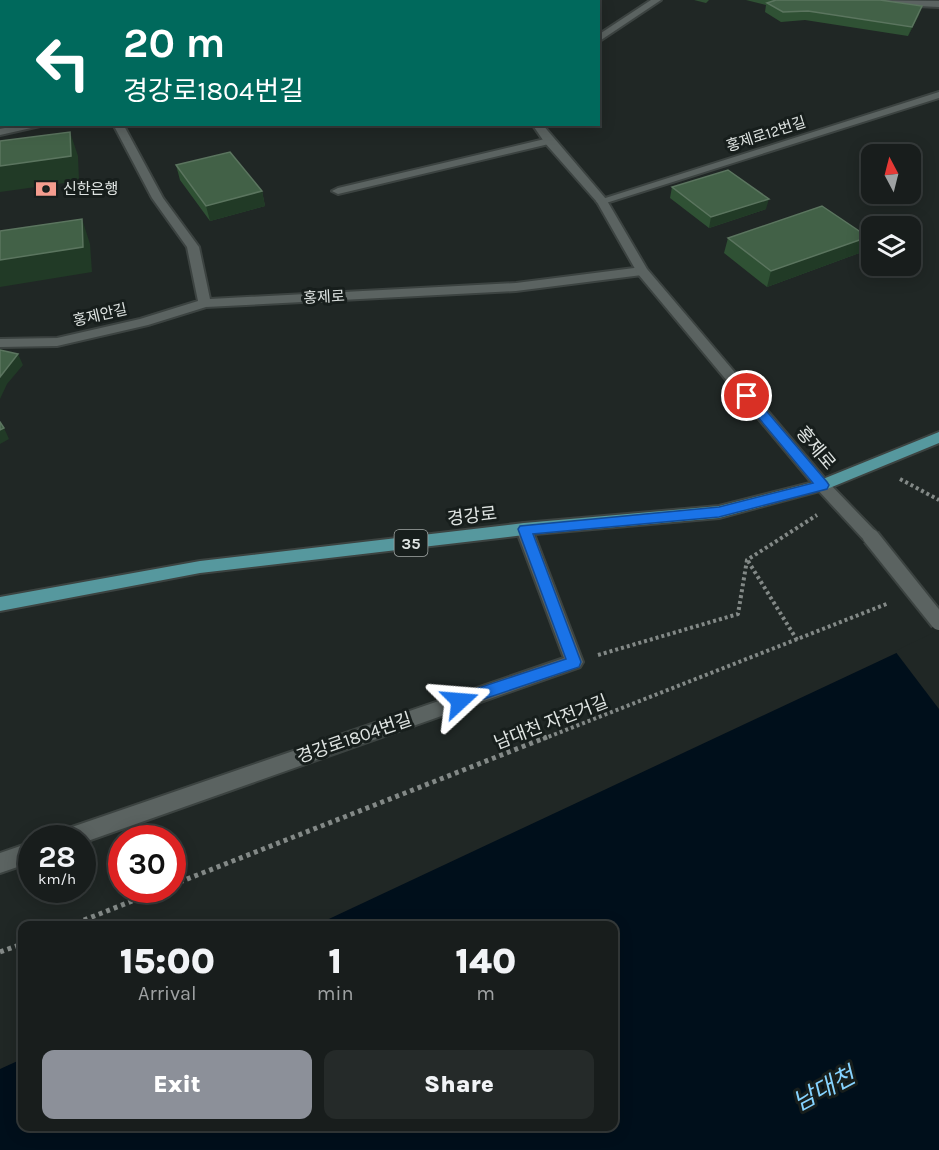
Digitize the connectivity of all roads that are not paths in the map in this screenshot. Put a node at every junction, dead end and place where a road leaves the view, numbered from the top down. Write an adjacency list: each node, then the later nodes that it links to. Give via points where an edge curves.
1 (657, 0): 4 (street)
2 (852, 0): 3 (street)
3 (939, 4)
4 (600, 38)
5 (939, 83): 6 (street)
6 (935, 96): 13 (street, 홍제로12번길)
7 (33, 126): 10 (street)
8 (119, 126): 15 (street, via 158,198 193,247)
9 (538, 126): 11 (street, 홍제로)
10 (0, 132)
11 (549, 141): 12 (street); 13 (street, 홍제로)
12 (338, 191)
13 (602, 201): 14 (street, 홍제로)
14 (642, 271): 15 (street, 홍제로, via 516,287); 18 (street, 홍제로)
15 (205, 303): 16 (street, 홍제안길, via 57,342)
16 (0, 343)
17 (939, 437): 18 (main road, 경강로 / 35)
18 (822, 485): 19 (main road, 경강로 / 35, via 719,512); 21 (street, 홍제로, bridge, via 871,537)
19 (524, 529): 20 (main road, 경강로 / 35, via 200,567); 22 (street, 경강로1804번길, via 574,662)
20 (0, 604)
21 (939, 622)
22 (96, 829)
23 (18, 857): 24 (street)
24 (0, 863)

